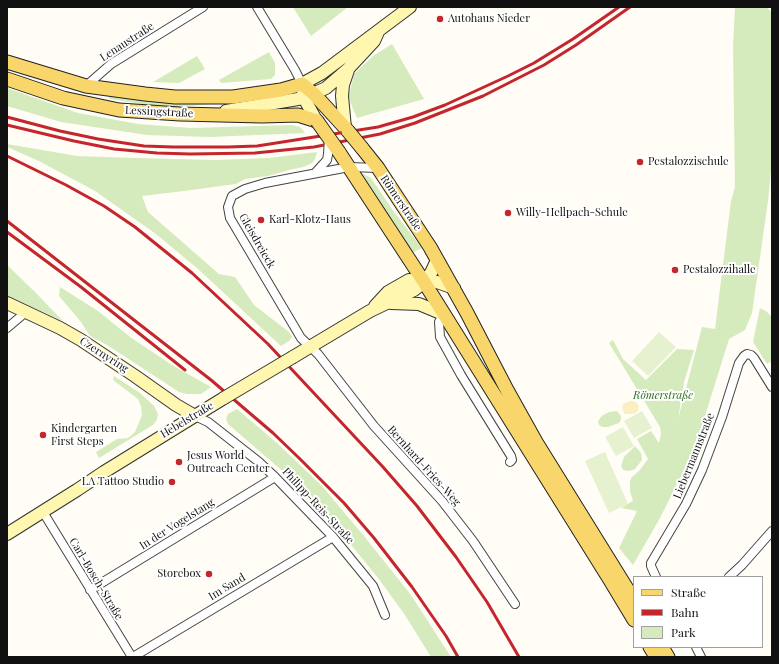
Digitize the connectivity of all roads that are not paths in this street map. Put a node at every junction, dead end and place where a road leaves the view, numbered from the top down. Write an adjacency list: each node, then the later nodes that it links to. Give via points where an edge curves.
1 (203, 7): 9 (street, Lenaustraße, via 111,64)
2 (257, 7): 8 (street, Römerstraße)
3 (410, 7): 4 (main road)
4 (378, 32): 6 (main road, via 374,41); 8 (main road, via 365,39 322,73)
5 (7, 62): 9 (main road, Lessingstraße)
6 (348, 69): 10 (main road, via 326,88); 13 (main road)
7 (7, 79): 11 (main road, Lessingstraße)
8 (302, 84): 9 (main road, Lessingstraße, via 240,96 204,98); 10 (main road, Römerstraße)
9 (86, 86): 11 (main road)
10 (309, 96): 12 (main road, Lessingstraße); 13 (main road, Römerstraße); 14 (main road)
11 (72, 100): 12 (main road, Lessingstraße, via 119,110)
12 (208, 114): 14 (main road, via 298,115)
13 (338, 114): 17 (main road, Römerstraße, bridge, via 345,128)
14 (316, 120): 15 (main road, bridge, via 329,138)
15 (333, 153): 16 (main road); 18 (street)
16 (349, 167): 17 (street, Gleisdreieck); 18 (street, Gleisdreieck); 20 (main road)
17 (378, 168): 19 (main road, Römerstraße)
18 (316, 172): 28 (street, Gleisdreieck, via 245,189 232,196 228,207 230,218 290,320 301,338)
19 (437, 260): 20 (main road, Hebelstraße); 21 (main road, Römerstraße)
20 (424, 282): 21 (main road, Hebelstraße, via 436,282); 23 (main road, Hebelstraße, via 414,290); 24 (main road, Hebelstraße, via 409,280 388,292); 26 (main road)
21 (454, 288): 40 (main road, Römerstraße, via 536,442)
22 (7, 303): 25 (main road, Czernyring)
23 (387, 303): 24 (main road, Hebelstraße); 26 (main road, via 419,304)
24 (370, 311): 28 (main road, Hebelstraße)
25 (26, 312): 27 (street); 30 (main road, Czernyring, via 81,340 176,406)
26 (443, 314): 31 (street, via 439,322 440,337 511,456); 43 (main road)
27 (7, 328)
28 (311, 346): 30 (main road, Hebelstraße, bridge); 41 (street, Bernhard-Fries-Weg, via 374,426 462,526)
29 (772, 387): 37 (street, Liebermannstraße, via 751,355 744,356 739,363 702,470 686,504 654,558 651,566)
30 (195, 416): 32 (street, Philipp-Reis-Straße, via 208,422); 33 (main road, Hebelstraße)
31 (510, 462)
32 (275, 476): 36 (street, Philipp-Reis-Straße); 39 (street, In der Vogelstang)
33 (43, 512): 35 (main road, Hebelstraße); 39 (street, Carl-Bosch-Straße)
34 (772, 531): 38 (street)
35 (7, 534)
36 (333, 537): 42 (street, Philipp-Reis-Straße, via 372,586); 47 (street, Im Sand)
37 (656, 576)
38 (730, 576)
39 (90, 590): 47 (street, Carl-Bosch-Straße)
40 (633, 598)
41 (515, 604)
42 (385, 615)
43 (633, 618)
44 (651, 648): 48 (main road)
45 (663, 648): 49 (main road)
46 (697, 648): 50 (street)
47 (132, 657)
48 (656, 657)
49 (668, 657)
50 (702, 657)

